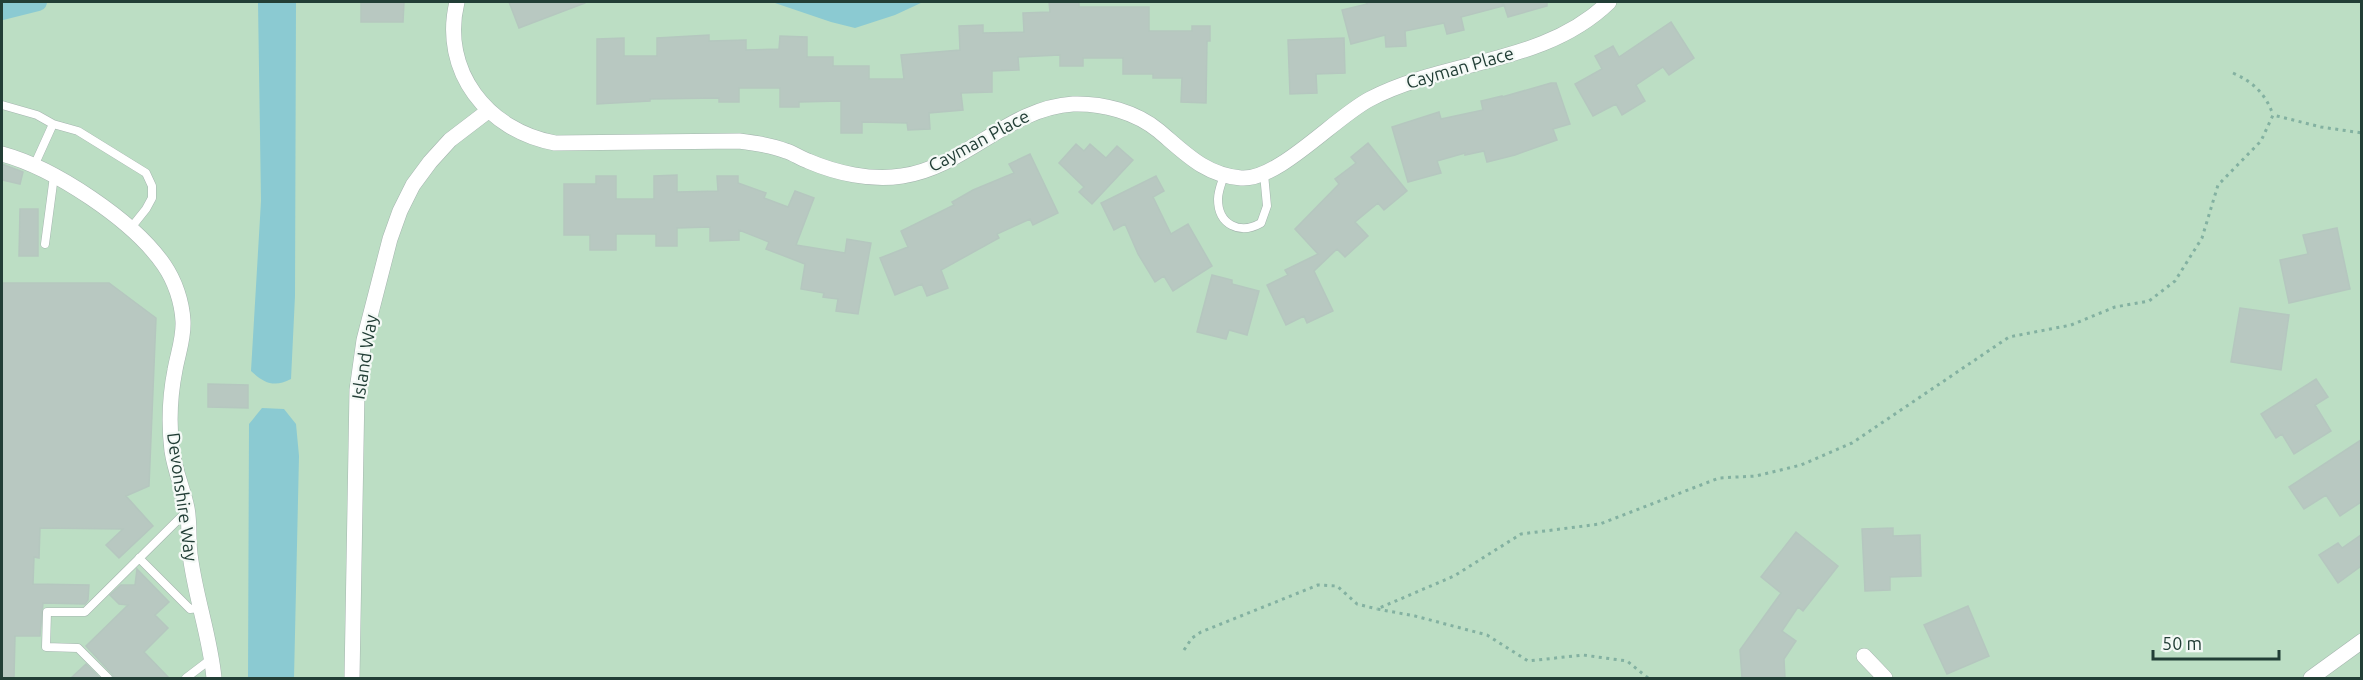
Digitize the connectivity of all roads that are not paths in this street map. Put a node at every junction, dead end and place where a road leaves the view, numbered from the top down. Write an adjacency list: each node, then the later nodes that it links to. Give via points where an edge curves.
1 (457, 2): 4 (street, Cayman Place, via 454,38 459,66)
2 (1609, 2): 8 (street, Cayman Place, via 1570,30 1534,48 1401,84 1369,99)
3 (2, 105): 5 (lane)
4 (488, 111): 9 (street, Cayman Place, via 518,131 555,143 739,141 787,151 835,171 890,177 928,169 1037,111 1064,105 1092,105 1140,119 1194,162); 22 (street, Island Way, via 450,141 413,185 390,239 364,340 357,390)
5 (53, 124): 7 (lane); 11 (lane, via 78,130 146,173 152,198)
6 (2, 154): 7 (street, Devonshire Way)
7 (34, 167): 10 (street, Devonshire Way)
8 (1264, 174): 9 (street, Cayman Place, via 1244,178); 9 (lane, via 1267,206 1261,223 1251,229 1226,222 1218,197)
9 (1224, 175)
10 (54, 176): 11 (street, Devonshire Way); 12 (lane)
11 (130, 229): 13 (street, Devonshire Way, via 166,267 181,304 182,337 175,371 172,446)
12 (45, 244)
13 (188, 510): 14 (lane); 15 (street, Devonshire Way, via 190,554)
14 (139, 558): 15 (lane, via 190,609); 19 (lane, via 85,612 47,612 46,647 78,648)
15 (200, 608): 18 (street, Devonshire Way)
16 (2361, 641): 24 (street)
17 (1864, 656): 23 (street)
18 (212, 658): 20 (lane); 21 (street, Devonshire Way)
19 (108, 678)
20 (186, 678)
21 (214, 678)
22 (352, 678)
23 (1885, 678)
24 (2311, 678)

